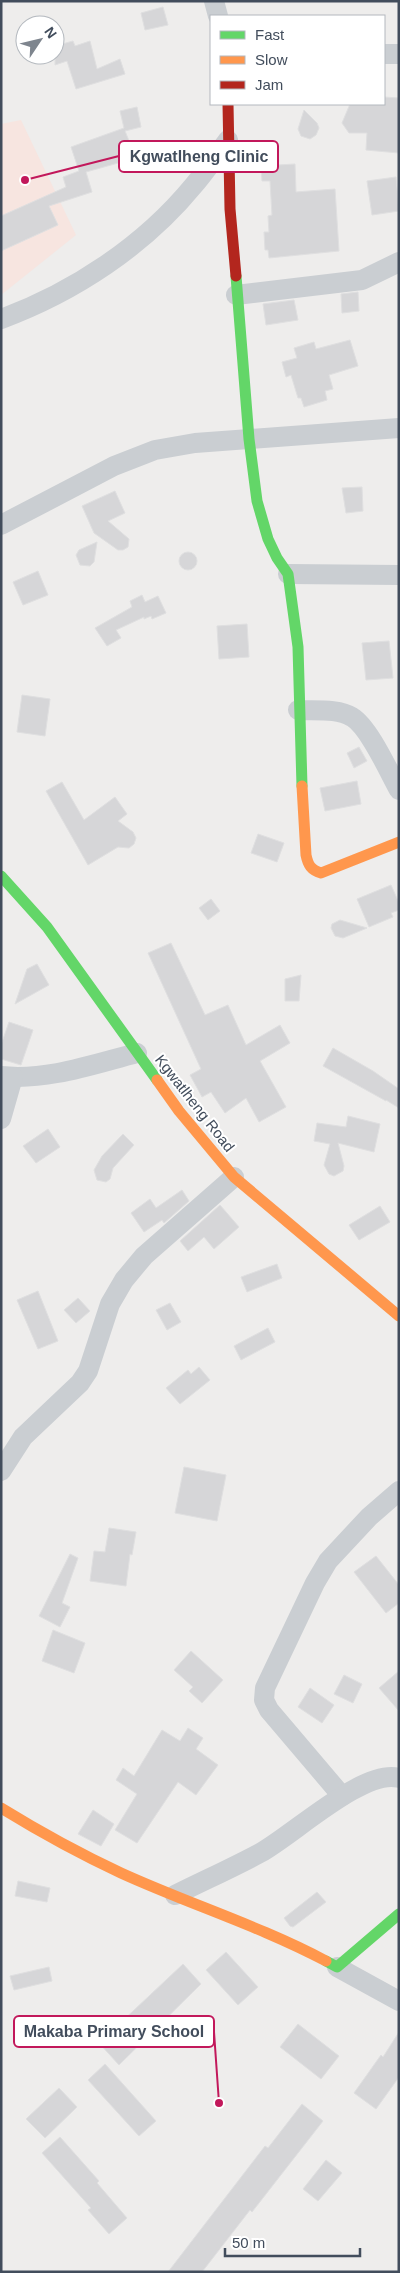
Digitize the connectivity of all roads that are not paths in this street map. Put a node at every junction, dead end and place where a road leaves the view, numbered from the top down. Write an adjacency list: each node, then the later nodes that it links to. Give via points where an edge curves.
1 (214, 1): 2 (street)
2 (218, 15)
3 (385, 54): 4 (street)
4 (399, 54)
5 (228, 105): 6 (street)
6 (228, 140): 8 (street); 9 (street, via 194,186 119,255 77,284)
7 (399, 262): 8 (street, via 362,280)
8 (236, 295): 11 (street)
9 (1, 319)
10 (399, 428): 11 (street)
11 (249, 438): 12 (street, via 195,443 134,457); 13 (street, via 260,510 268,539)
12 (1, 524)
13 (288, 574): 14 (street); 15 (street, via 298,647)
14 (399, 575)
15 (298, 710): 16 (street, via 338,712 352,717 364,728); 17 (street, via 308,865 321,873)
16 (399, 790)
17 (399, 842)
18 (1, 876): 19 (street, Kgwatlheng Road, via 47,927)
19 (137, 1053): 20 (street, via 64,1072); 22 (street, Kgwatlheng Road, via 179,1111)
20 (7, 1076): 21 (street)
21 (1, 1120)
22 (234, 1177): 23 (street, Kgwatlheng Road); 24 (street, via 144,1256 124,1280 110,1304 88,1371 80,1383 23,1437)
23 (399, 1316)
24 (1, 1471)
25 (399, 1492): 27 (street, via 369,1517 328,1561 265,1688 264,1700 269,1710)
26 (399, 1778): 27 (street, via 376,1779)
27 (342, 1796): 29 (street, via 262,1852)
28 (1, 1808): 29 (street, via 104,1865)
29 (175, 1895): 31 (street, via 315,1954)
30 (399, 1914): 31 (street)
31 (336, 1967): 32 (street)
32 (399, 2001)

